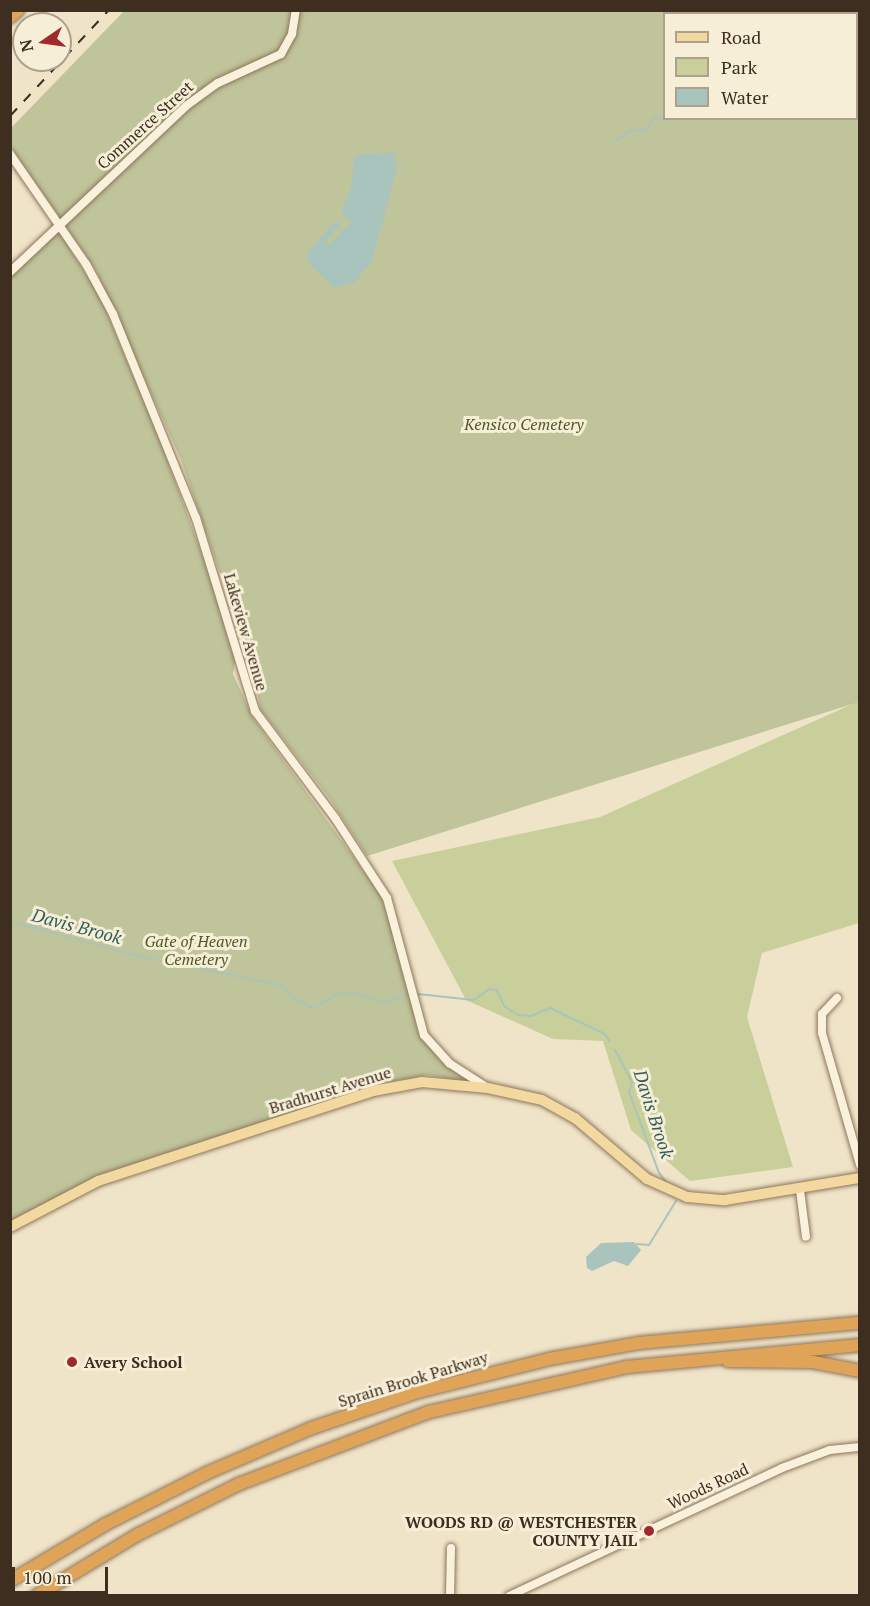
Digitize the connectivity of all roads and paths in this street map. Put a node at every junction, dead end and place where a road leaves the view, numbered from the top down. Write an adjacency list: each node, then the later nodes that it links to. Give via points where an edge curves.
1 (18, 10): 3 (highway)
2 (296, 10): 5 (street, Commerce Street, via 291,34 281,54 205,90)
3 (10, 17)
4 (10, 154): 5 (street, Lakeview Avenue)
5 (59, 223): 6 (street, Commerce Street); 8 (street, Lakeview Avenue, via 105,297 188,497 255,711 335,818 387,898 424,1035 449,1063)
6 (10, 272)
7 (837, 998): 9 (street, via 822,1014 822,1033)
8 (488, 1088): 11 (main road, Bradhurst Avenue, via 561,1109 647,1179 687,1197 725,1200); 12 (main road, Bradhurst Avenue, via 422,1082 373,1091 99,1181)
9 (860, 1165)
10 (860, 1178): 11 (main road, Bradhurst Avenue)
11 (800, 1190): 13 (street)
12 (10, 1227)
13 (806, 1237)
14 (860, 1323): 20 (highway, Sprain Brook Parkway, via 628,1345 538,1361 418,1392 312,1428 207,1473 96,1530)
15 (860, 1345): 16 (highway)
16 (673, 1361): 17 (highway, via 813,1362); 22 (highway, via 506,1392 344,1441 197,1504)
17 (860, 1371)
18 (860, 1447): 21 (street, Woods Road, via 830,1450 792,1464)
19 (451, 1548): 23 (street)
20 (10, 1581)
21 (514, 1594)
22 (36, 1596)
23 (450, 1596)

